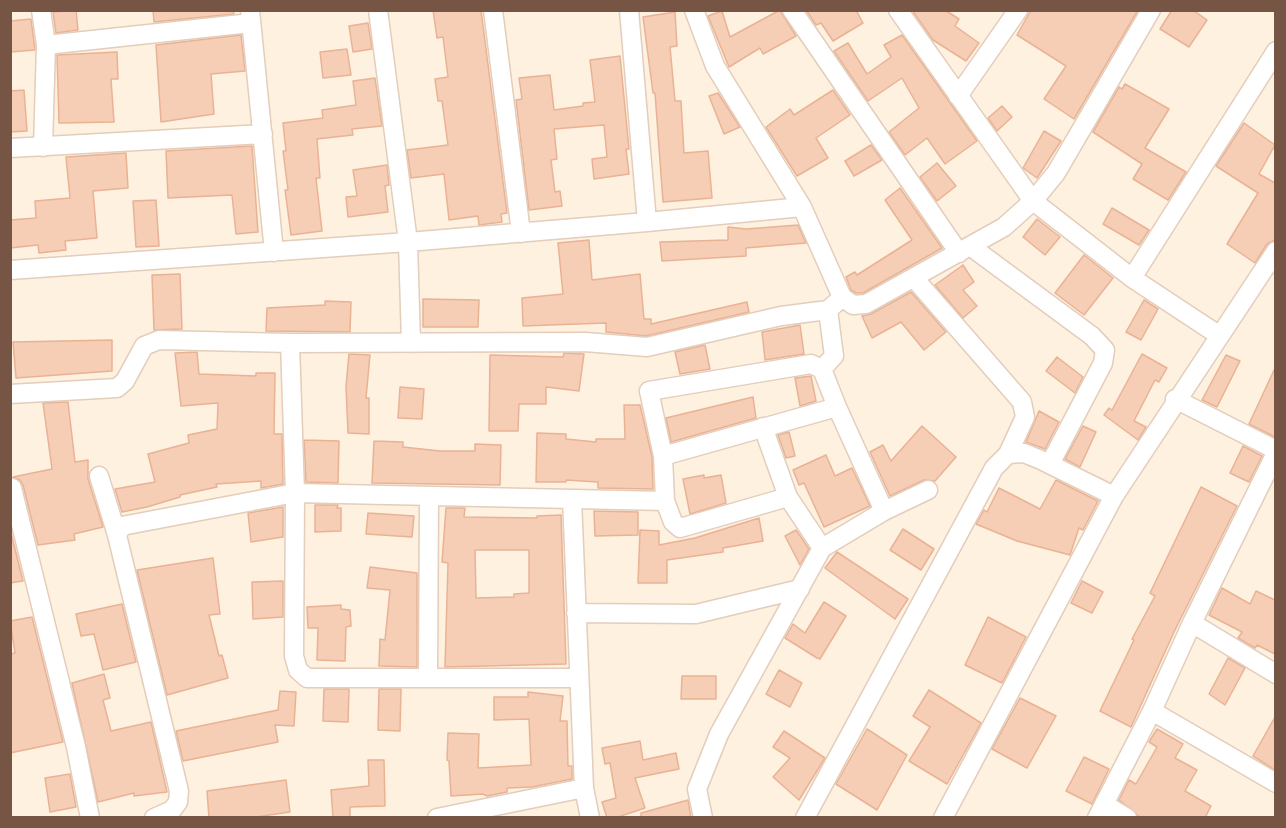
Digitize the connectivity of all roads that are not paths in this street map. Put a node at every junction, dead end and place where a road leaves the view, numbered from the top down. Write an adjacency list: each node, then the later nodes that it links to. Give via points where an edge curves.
1 (41, 10): 11 (street)
2 (378, 10): 21 (street)
3 (493, 10): 20 (street)
4 (628, 10): 19 (street)
5 (694, 10): 18 (street, via 715,66)
6 (792, 10): 22 (street)
7 (898, 10): 13 (street)
8 (1018, 10): 13 (street)
9 (1151, 10): 17 (street, via 1056,173)
10 (251, 17): 11 (street); 14 (street)
11 (46, 45): 15 (street)
12 (1275, 51): 27 (street)
13 (958, 96): 17 (street)
14 (263, 134): 15 (street); 24 (street)
15 (43, 147): 16 (street)
16 (10, 148)
17 (1033, 201): 22 (street, via 1004,227); 27 (street)
18 (802, 207): 19 (street); 28 (street)
19 (647, 222): 20 (street)
20 (521, 233): 21 (street)
21 (408, 242): 24 (street); 32 (street)
22 (964, 249): 26 (street); 41 (street, via 1092,336 1105,350 1103,363)
23 (1275, 251): 30 (street)
24 (274, 252): 25 (street)
25 (10, 270)
26 (914, 278): 28 (street, via 866,304 853,305); 39 (street, via 1022,402 1025,417)
27 (1132, 278): 30 (street)
28 (842, 297): 29 (street)
29 (828, 310): 32 (street, via 782,316 647,347 585,342); 33 (street, via 834,356)
30 (1220, 336): 35 (street)
31 (290, 343): 32 (street); 34 (street, via 159,340 144,346 117,388); 45 (street)
32 (411, 343)
33 (822, 369): 36 (street); 40 (street, via 811,364 649,391)
34 (10, 394)
35 (1175, 399): 38 (street); 48 (street)
36 (837, 407): 37 (street); 51 (street)
37 (763, 427): 40 (street); 47 (street)
38 (1275, 451): 56 (street)
39 (1008, 454): 41 (street, via 1024,453); 69 (street, via 994,468)
40 (663, 456): 50 (street)
41 (1050, 464): 48 (street)
42 (99, 476): 52 (street)
43 (12, 488): 64 (street)
44 (928, 490): 51 (street)
45 (295, 493): 46 (street); 52 (street, via 136,522 122,526); 58 (street, via 294,656 298,670 307,678)
46 (429, 496): 49 (street); 58 (street)
47 (788, 496): 50 (street, via 680,528 673,522); 53 (street)
48 (1114, 496): 70 (street)
49 (572, 499): 50 (street); 55 (street)
50 (665, 501)
51 (884, 511): 53 (street)
52 (117, 535): 65 (street, via 179,791 172,810)
53 (822, 548): 54 (street)
54 (800, 589): 55 (street, via 696,614); 68 (street, via 719,734 697,789)
55 (576, 613): 59 (street)
56 (1191, 622): 57 (street); 60 (street)
57 (1275, 674)
58 (428, 678): 59 (street)
59 (579, 678): 62 (street)
60 (1152, 711): 61 (street); 63 (street)
61 (1275, 783)
62 (584, 788): 66 (street); 67 (street)
63 (1100, 811): 71 (street)
64 (90, 818)
65 (154, 818)
66 (438, 818)
67 (590, 818)
68 (703, 818)
69 (805, 818)
70 (943, 818)
71 (1127, 818)

